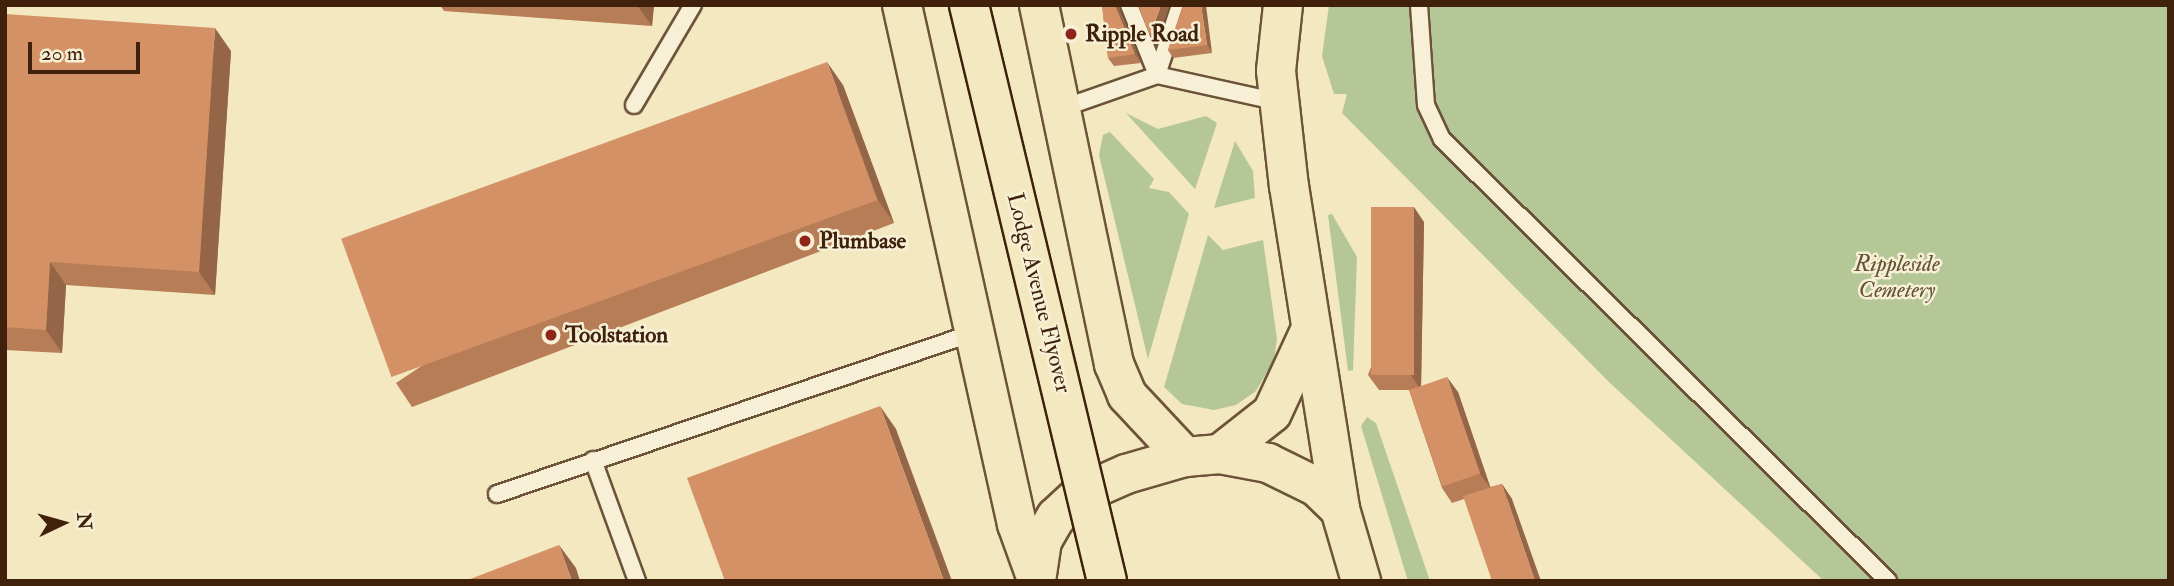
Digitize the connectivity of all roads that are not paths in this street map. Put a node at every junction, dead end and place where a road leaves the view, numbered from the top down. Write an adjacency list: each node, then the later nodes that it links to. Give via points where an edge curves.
1 (693, 5): 11 (lane)
2 (902, 5): 13 (main road)
3 (969, 5): 21 (main road, Lodge Avenue Flyover, bridge)
4 (1039, 5): 12 (main road)
5 (1129, 5): 9 (lane)
6 (1180, 5): 9 (lane)
7 (1283, 5): 10 (main road, via 1276,71)
8 (1419, 5): 23 (lane, via 1426,105 1442,139)
9 (1157, 75): 10 (lane); 12 (lane)
10 (1279, 102): 14 (main road)
11 (634, 105)
12 (1063, 108): 15 (main road, via 1114,364 1126,395)
13 (976, 332): 16 (lane); 19 (main road, via 1017,524)
14 (1309, 333): 15 (main road, via 1272,412); 18 (main road, via 1324,385)
15 (1202, 456): 18 (main road, via 1268,463 1317,487); 19 (main road, via 1126,474 1081,494 1056,517 1042,541)
16 (593, 460): 17 (lane); 20 (lane)
17 (497, 494)
18 (1340, 509): 22 (main road)
19 (1035, 577)
20 (637, 581)
21 (1107, 581)
22 (1361, 581)
23 (1888, 581)

